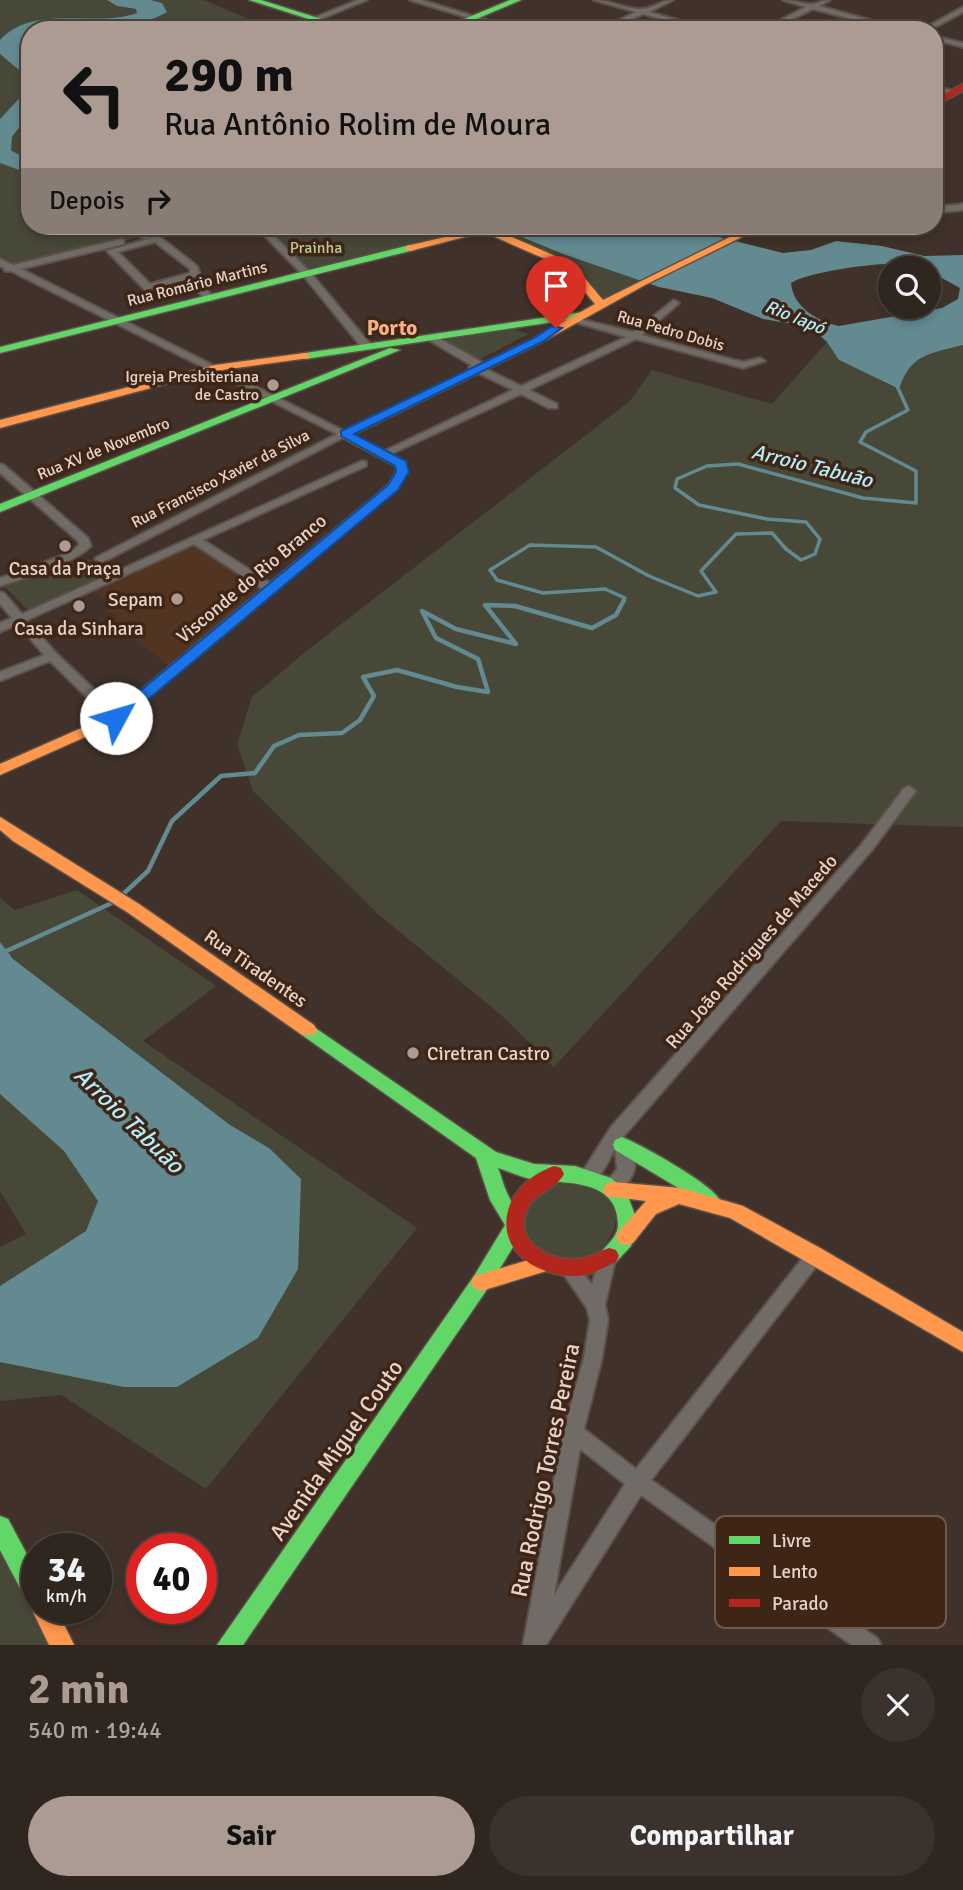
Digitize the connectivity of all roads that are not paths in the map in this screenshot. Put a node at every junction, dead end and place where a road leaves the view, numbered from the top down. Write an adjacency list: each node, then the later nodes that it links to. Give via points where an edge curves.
1 (253, 0): 13 (street)
2 (364, 0): 13 (street)
3 (413, 0): 12 (street)
4 (517, 0): 12 (street)
5 (597, 0): 11 (street)
6 (670, 0): 11 (street)
7 (786, 0): 9 (street)
8 (827, 0): 9 (street)
9 (813, 7): 20 (street); 21 (street)
10 (963, 9): 22 (street)
11 (641, 12): 18 (street); 19 (street)
12 (474, 17): 16 (street); 17 (street)
13 (315, 19): 14 (street); 15 (street)
14 (310, 21)
15 (322, 21)
16 (464, 21)
17 (487, 21)
18 (621, 21)
19 (676, 21)
20 (783, 21)
21 (868, 21)
22 (941, 21)
23 (943, 40): 24 (street)
24 (963, 45)
25 (963, 207): 26 (street)
26 (943, 209)
27 (149, 235): 33 (street)
28 (268, 235): 35 (street)
29 (451, 235): 35 (street, Rua Romário Martins)
30 (500, 235): 39 (street, via 558,261)
31 (737, 235): 39 (street)
32 (0, 262): 33 (street)
33 (12, 268): 34 (street); 41 (street)
34 (0, 271)
35 (306, 273): 37 (street, Rua Romário Martins); 45 (street)
36 (187, 277): 36 (street, via 148,288 112,251 157,239 194,268 195,274); 37 (street)
37 (210, 298): 41 (street, Rua Romário Martins)
38 (674, 303): 43 (street)
39 (601, 305): 40 (street)
40 (579, 317): 42 (street); 43 (street, Rua Pedro Dobis)
41 (116, 321): 47 (street, Rua Romário Martins); 49 (street)
42 (549, 329): 44 (street, Rua XV de Novembro, via 499,327); 50 (street, Rua Francisco Xavier da Silva)
43 (639, 333): 48 (street, Rua Pedro Dobis, via 733,363); 51 (street)
44 (432, 338): 46 (street, Rua XV de Novembro); 50 (street)
45 (367, 347): 46 (street); 49 (street)
46 (389, 349): 52 (street, Rua XV de Novembro)
47 (0, 350)
48 (760, 361)
49 (215, 368): 52 (street); 54 (street)
50 (476, 368): 51 (street); 55 (street, Rua Francisco Xavier da Silva)
51 (520, 391): 53 (street); 56 (street)
52 (276, 399): 55 (street); 59 (street, Rua XV de Novembro)
53 (553, 406)
54 (0, 424)
55 (345, 434): 56 (street); 63 (street, Rua Francisco Xavier da Silva)
56 (385, 453): 66 (street, Visconde do Rio Branco, via 401,464 402,472 393,487)
57 (362, 464): 61 (street)
58 (0, 467): 59 (street)
59 (33, 495): 60 (street, Rua XV de Novembro); 62 (street, via 84,540 82,551)
60 (0, 508)
61 (195, 540): 64 (street); 66 (street)
62 (74, 555): 63 (street); 65 (street)
63 (100, 559): 64 (street)
64 (125, 573): 68 (street)
65 (0, 582)
66 (271, 589): 72 (street, Visconde do Rio Branco)
67 (0, 596): 68 (street)
68 (21, 618): 69 (street); 70 (street)
69 (0, 628)
70 (52, 656): 71 (street); 72 (street)
71 (0, 677)
72 (116, 718): 73 (street, Visconde do Rio Branco)
73 (1, 769)
74 (909, 791): 76 (street, Rua João Rodrigues de Macedo)
75 (1, 824): 77 (street, Rua Tiradentes, via 132,908)
76 (622, 1145): 79 (street, via 603,1155); 80 (street, Rua João Rodrigues de Macedo, via 624,1177); 82 (street)
77 (484, 1155): 78 (street, Rua Tiradentes); 83 (street)
78 (554, 1174): 79 (street); 83 (street, via 523,1191 515,1205)
79 (589, 1176): 80 (street)
80 (612, 1189): 81 (street); 84 (street, via 626,1209)
81 (681, 1196): 82 (street); 84 (street, via 649,1208)
82 (716, 1205): 85 (street)
83 (513, 1225): 87 (street, via 525,1249); 89 (street, Avenida Miguel Couto)
84 (626, 1237): 86 (street)
85 (815, 1255): 91 (street); 93 (street)
86 (607, 1257): 88 (street); 90 (street, Rua Rodrigo Torres Pereira)
87 (546, 1263): 88 (street); 89 (street)
88 (569, 1269): 90 (street)
89 (481, 1282): 100 (street, Avenida Miguel Couto)
90 (596, 1305): 92 (street, Rua Rodrigo Torres Pereira, via 599,1320 593,1358)
91 (963, 1343)
92 (573, 1432): 93 (street); 101 (street, Rua Rodrigo Torres Pereira)
93 (638, 1482): 95 (street); 101 (street)
94 (0, 1527): 96 (street)
95 (715, 1536)
96 (21, 1567)
97 (51, 1624): 99 (street)
98 (846, 1628): 102 (street)
99 (62, 1645)
100 (229, 1645)
101 (534, 1645)
102 (870, 1645)

